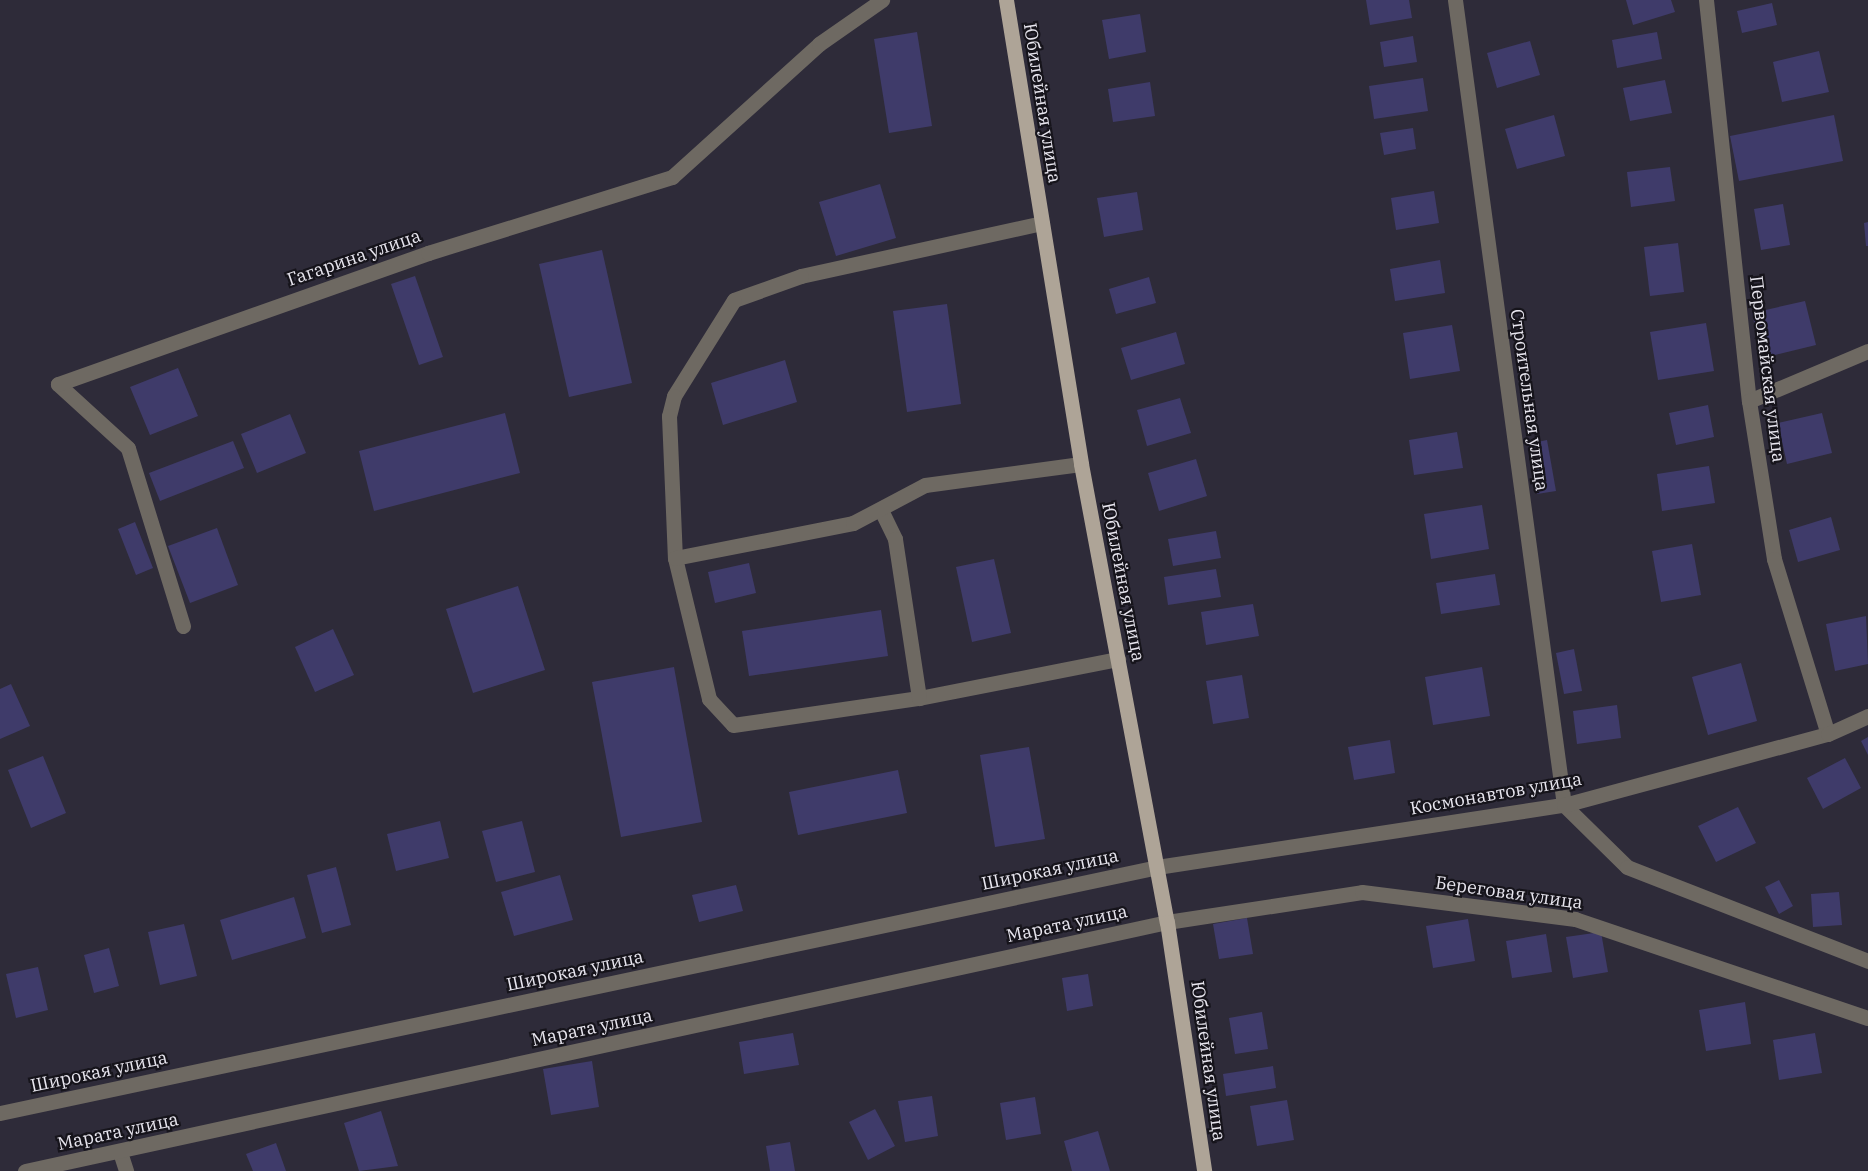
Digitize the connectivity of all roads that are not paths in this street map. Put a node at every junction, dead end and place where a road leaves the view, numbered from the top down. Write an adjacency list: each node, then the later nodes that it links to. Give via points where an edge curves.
1 (882, 0): 11 (street, Гагарина улица, via 819,44 672,177 428,253 58,384 128,448)
2 (1006, 0): 5 (main road, Юбилейная улица)
3 (1455, 0): 16 (street, Строительная улица)
4 (1706, 0): 7 (street, Первомайская улица)
5 (1042, 223): 8 (main road, Юбилейная улица); 10 (street, via 801,276 734,300 674,396 669,416)
6 (1868, 351): 7 (street)
7 (1749, 401): 15 (street, Первомайская улица, via 1774,559)
8 (1081, 464): 9 (street, via 925,484); 12 (main road, Юбилейная улица)
9 (881, 510): 10 (street, via 853,523); 13 (street, via 900,562)
10 (675, 558): 13 (street, via 709,699 733,725)
11 (183, 626)
12 (1118, 659): 13 (street); 17 (main road, Юбилейная улица)
13 (919, 698)
14 (1868, 716): 15 (street, Космонавтов улица)
15 (1828, 734): 16 (street, Космонавтов улица)
16 (1564, 805): 17 (street, Космонавтов улица); 19 (street, via 1627,867)
17 (1157, 867): 18 (main road, Юбилейная улица); 21 (street, Широкая улица)
18 (1167, 922): 20 (street, Береговая улица, via 1362,892 1575,919); 22 (street, Марата улица); 25 (main road, Юбилейная улица)
19 (1868, 961)
20 (1868, 1018)
21 (0, 1113)
22 (120, 1152): 23 (street, Марата улица); 24 (street)
23 (26, 1171)
24 (126, 1171)
25 (1204, 1171)

